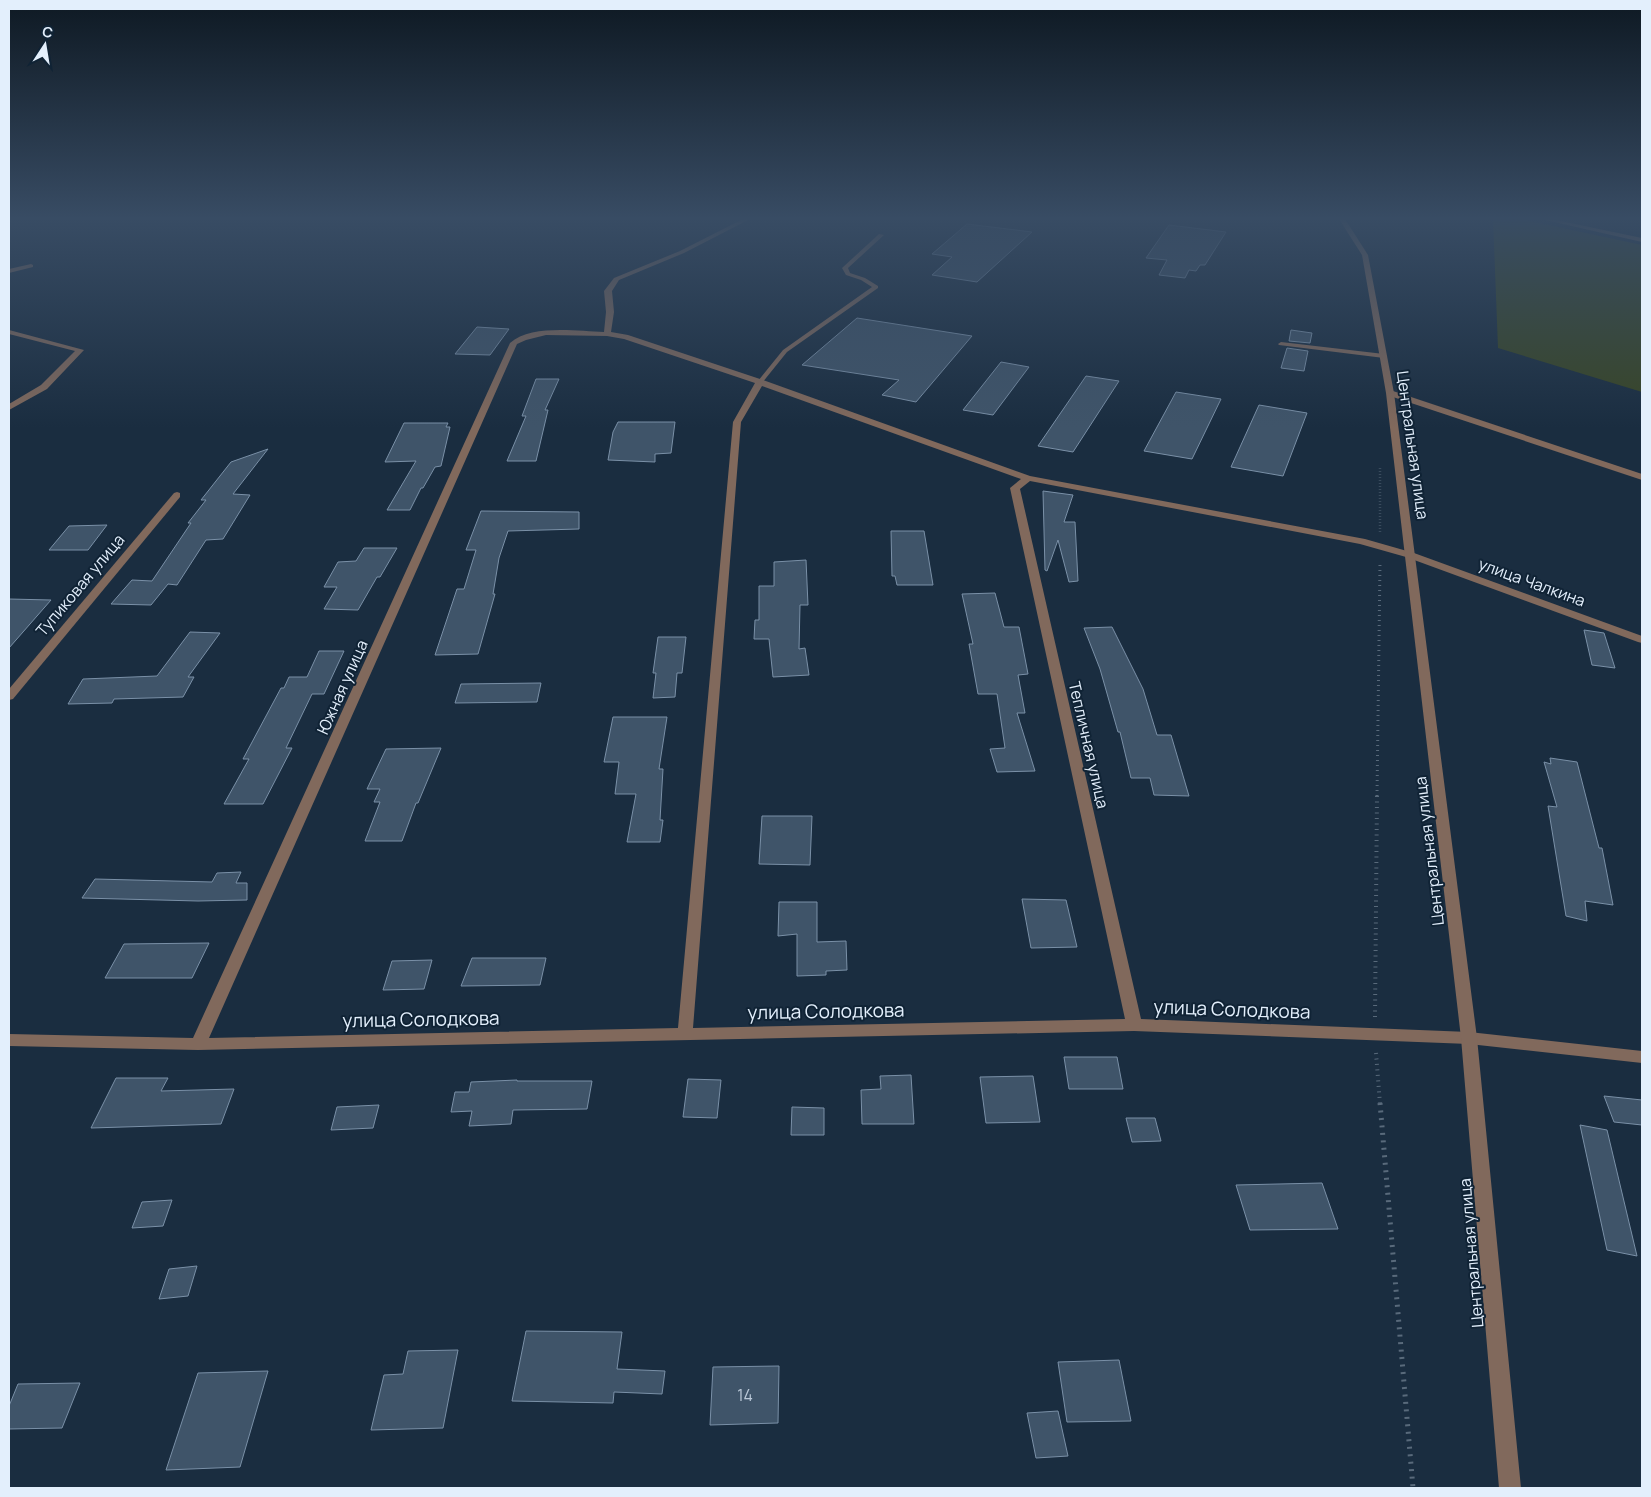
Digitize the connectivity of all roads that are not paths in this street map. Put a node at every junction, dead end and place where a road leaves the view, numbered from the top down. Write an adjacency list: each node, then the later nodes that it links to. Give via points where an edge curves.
1 (609, 289): 5 (street)
2 (873, 289): 9 (lane, via 784,350)
3 (1371, 289): 8 (street, Центральная улица)
4 (9, 332): 11 (street, via 80,350 44,387)
5 (607, 334): 6 (street, улица Чалкина, via 543,334 528,336); 9 (street, улица Чалкина, via 625,337)
6 (514, 343): 22 (street, Южная улица)
7 (1281, 344): 8 (lane)
8 (1384, 356): 10 (street, Центральная улица)
9 (760, 382): 12 (street, улица Чалкина); 19 (street, via 737,422)
10 (1390, 394): 13 (street); 15 (street, Центральная улица)
11 (9, 407)
12 (1028, 478): 15 (street, улица Чалкина, via 1361,541); 18 (street, Тепличная улица, via 1015,488)
13 (1642, 478)
14 (176, 495): 17 (street, Тупиковая улица)
15 (1410, 555): 16 (street, улица Чалкина); 20 (street, Центральная улица)
16 (1642, 640)
17 (9, 696)
18 (1134, 1025): 19 (street, улица Солодкова); 20 (street, улица Солодкова)
19 (685, 1034): 22 (street, улица Солодкова)
20 (1469, 1038): 23 (street, улица Солодкова); 24 (street, Центральная улица)
21 (9, 1040): 22 (street, улица Солодкова)
22 (198, 1044)
23 (1642, 1057)
24 (1510, 1488)

